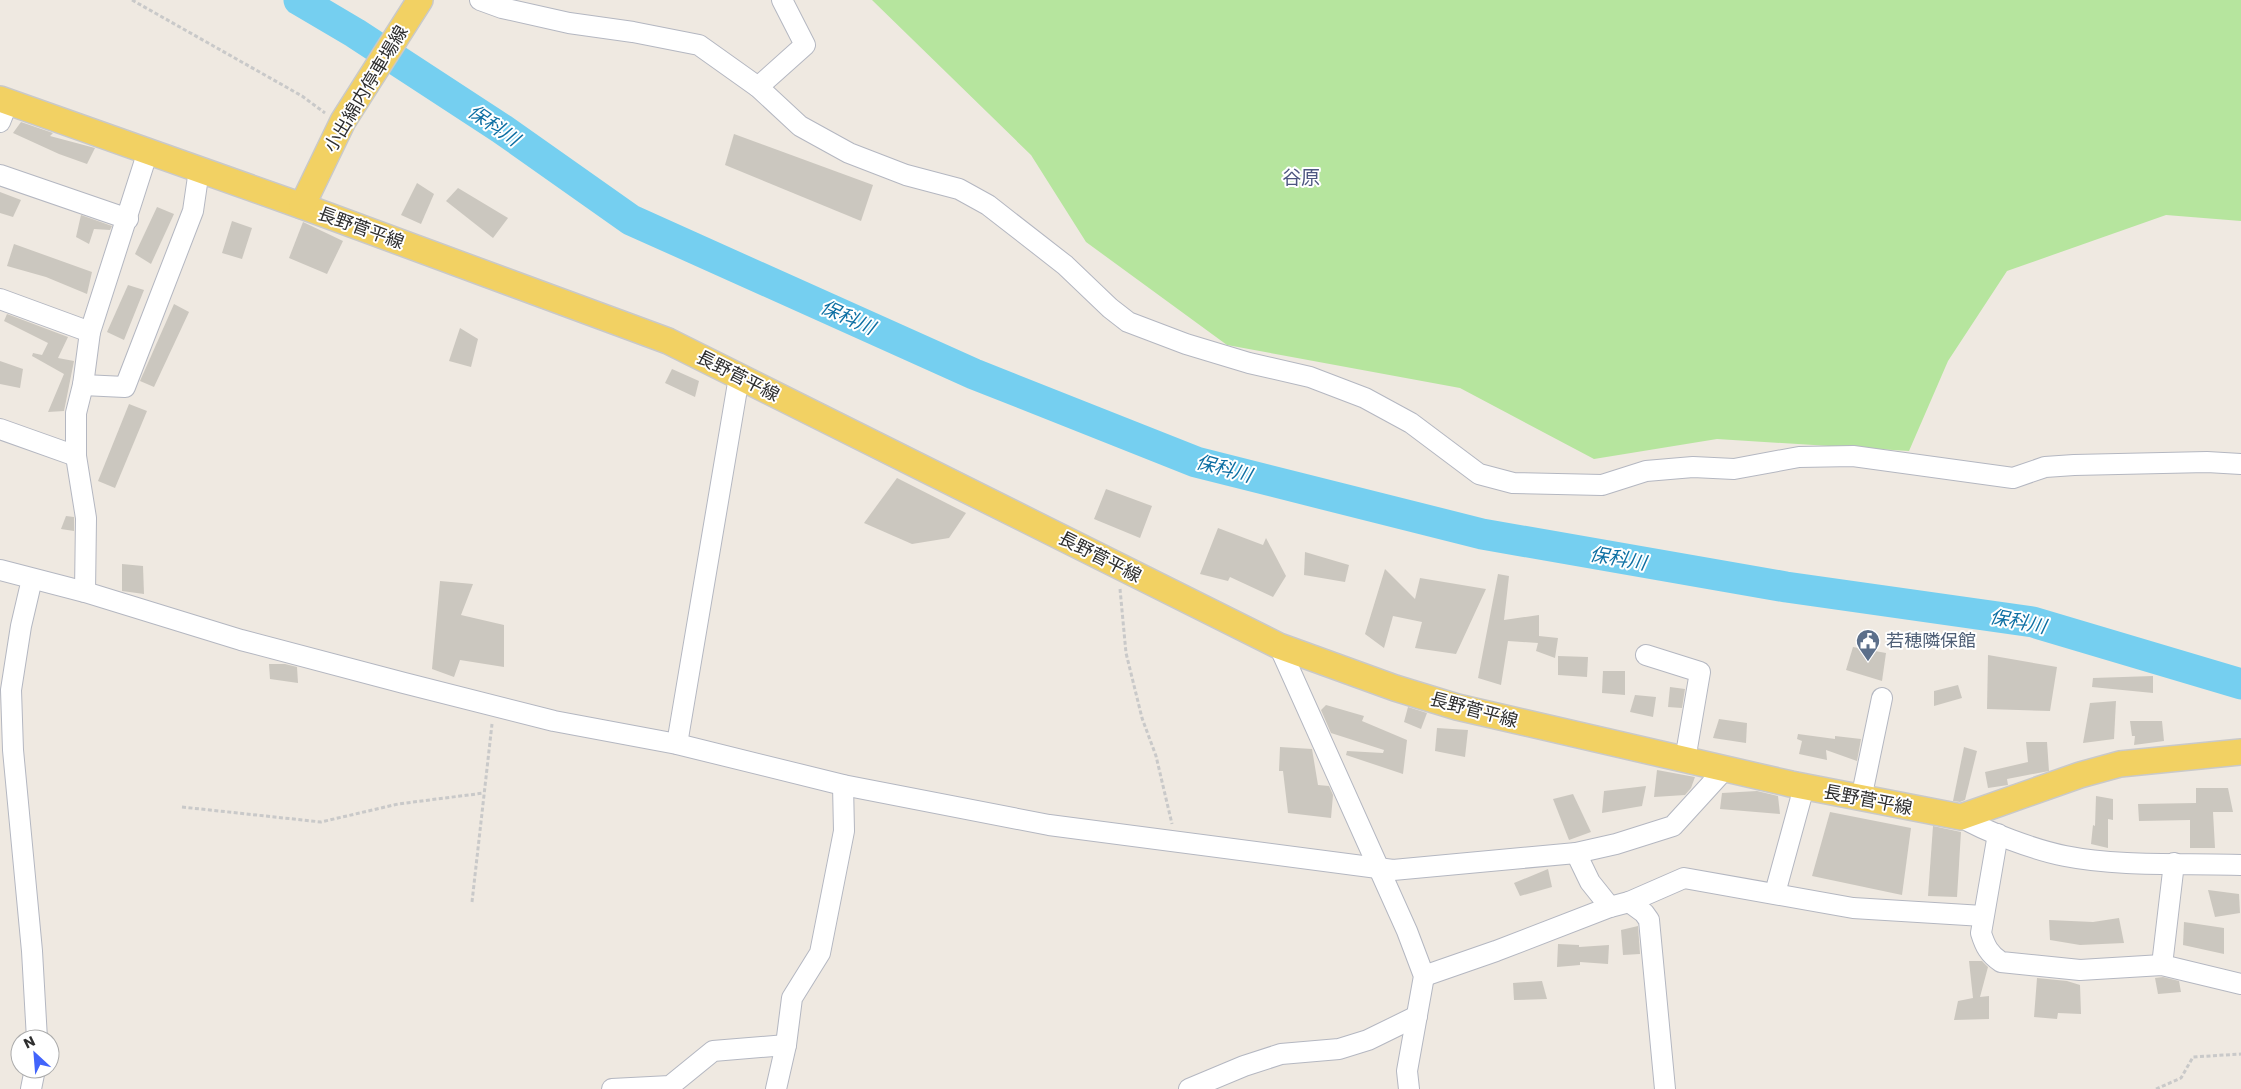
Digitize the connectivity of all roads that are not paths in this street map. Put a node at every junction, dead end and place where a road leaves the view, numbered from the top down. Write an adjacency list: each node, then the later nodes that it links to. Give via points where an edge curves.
1 (480, 0): 4 (street, via 569,23 699,45)
2 (782, 0): 4 (street, via 805,45)
3 (415, 8): 9 (main road, 小出綿内停車場線, via 342,123)
4 (758, 88): 17 (street, via 800,126 849,153 906,175 959,189 988,205 1065,265 1128,322 1186,344 1310,377 1365,398 1411,423 1480,474 1513,483 1602,485 1646,471 1693,467 1734,469 1808,457 1853,456 2012,478 2045,468 2074,465)
5 (3, 108): 6 (main road, 長野菅平線)
6 (148, 151): 7 (main road, 長野菅平線); 10 (street)
7 (199, 170): 9 (main road, 長野菅平線); 14 (street, via 193,211 125,387)
8 (0, 175): 10 (street)
9 (302, 206): 13 (main road, 長野菅平線, via 668,340)
10 (128, 219): 12 (street)
11 (0, 300): 12 (street)
12 (90, 332): 14 (street)
13 (739, 377): 21 (main road, 長野菅平線); 24 (street)
14 (83, 385): 16 (street, via 76,413)
15 (0, 429): 16 (street)
16 (76, 456): 20 (street, via 86,518)
17 (2241, 464)
18 (0, 570): 19 (street)
19 (32, 579): 20 (street); 44 (street, via 11,690)
20 (85, 592): 24 (street, via 241,640 494,706)
21 (1279, 646): 26 (main road, 長野菅平線, via 1457,707); 36 (street)
22 (1646, 654): 26 (street, via 1700,672)
23 (1882, 698): 30 (street)
24 (677, 744): 28 (street)
25 (2241, 752): 31 (main road, 長野菅平線, via 2120,764)
26 (1685, 760): 27 (main road, 長野菅平線)
27 (1725, 768): 29 (main road, 長野菅平線); 33 (street, via 1673,826)
28 (843, 785): 36 (street, via 1049,826); 45 (street, via 844,831 820,953 792,998)
29 (1804, 787): 30 (main road, 長野菅平線); 37 (street)
30 (1862, 799): 31 (main road, 長野菅平線)
31 (1961, 817): 32 (street)
32 (1998, 834): 34 (street, via 2067,857); 39 (street)
33 (1576, 853): 36 (street, via 1393,870); 38 (street, via 1590,882)
34 (2174, 863): 35 (street); 40 (street)
35 (2241, 865)
36 (1378, 868): 41 (street)
37 (1775, 893): 38 (street, via 1684,878); 39 (street, via 1853,908)
38 (1620, 905): 41 (street); 50 (street, via 1644,913 1649,920)
39 (1983, 916): 40 (street, via 1981,933 1985,947 2001,962 2080,970)
40 (2162, 965): 42 (street)
41 (1424, 976): 43 (street)
42 (2241, 984)
43 (1417, 1016): 48 (street, via 1368,1040 1339,1049 1281,1054); 49 (street, via 1407,1071)
44 (36, 1029)
45 (786, 1045): 46 (street, via 713,1051 670,1086); 47 (street)
46 (612, 1089)
47 (776, 1089)
48 (1189, 1089)
49 (1409, 1089)
50 (1665, 1089)

